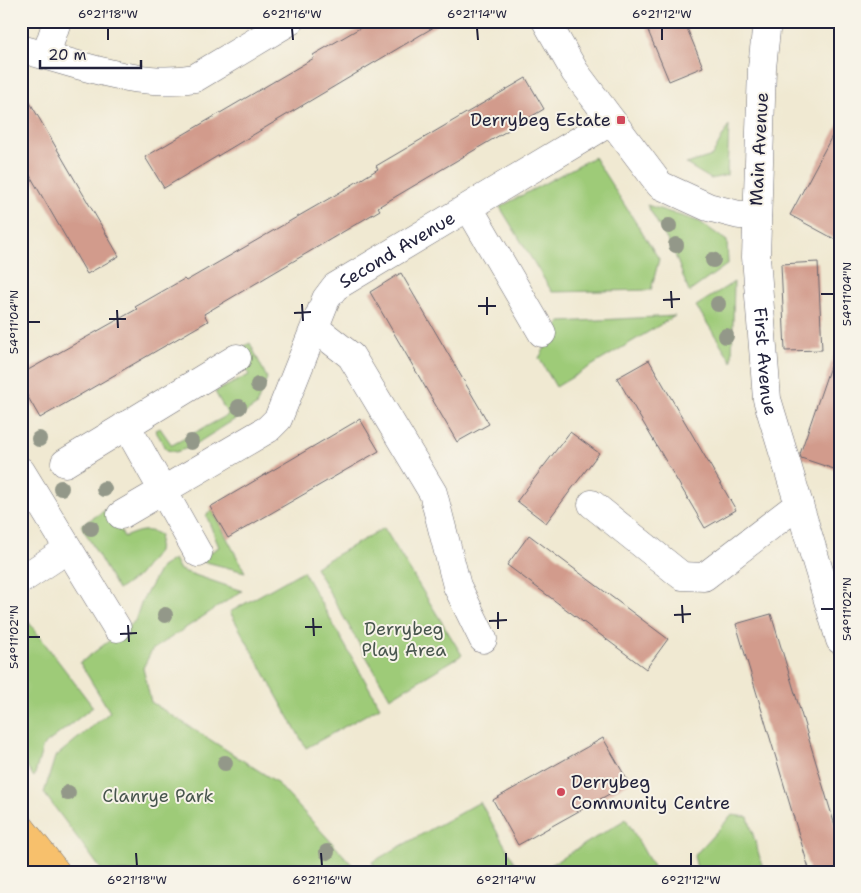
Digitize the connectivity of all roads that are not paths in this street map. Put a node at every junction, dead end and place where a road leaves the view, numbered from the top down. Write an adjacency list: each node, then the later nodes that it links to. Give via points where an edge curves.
1 (57, 21): 5 (street)
2 (290, 21): 5 (street, via 195,78 177,81 152,82)
3 (546, 21): 6 (street, Main Avenue, via 575,72)
4 (767, 21): 8 (street, Main Avenue, via 762,68)
5 (34, 52)
6 (610, 122): 7 (street, Second Avenue); 8 (street, Main Avenue, via 660,185 708,207 739,215)
7 (469, 208): 9 (street, Second Avenue, via 414,237 335,287 326,299); 10 (street, Second Avenue)
8 (757, 215): 17 (street, First Avenue, via 756,257 767,399)
9 (315, 328): 15 (street, Second Avenue, via 278,419 268,429); 23 (street, via 352,356 433,493 457,586)
10 (542, 333)
11 (237, 358): 12 (street)
12 (126, 426): 13 (street); 15 (street)
13 (64, 463)
14 (21, 471): 19 (street)
15 (163, 491): 18 (street, Second Avenue); 20 (street)
16 (592, 504): 17 (street, via 682,576 704,576)
17 (799, 504): 24 (street, First Avenue)
18 (121, 515)
19 (68, 549): 21 (street); 22 (street)
20 (198, 553)
21 (21, 580)
22 (117, 628)
23 (484, 639)
24 (840, 640)
25 (21, 828): 26 (main road)
26 (56, 872)

